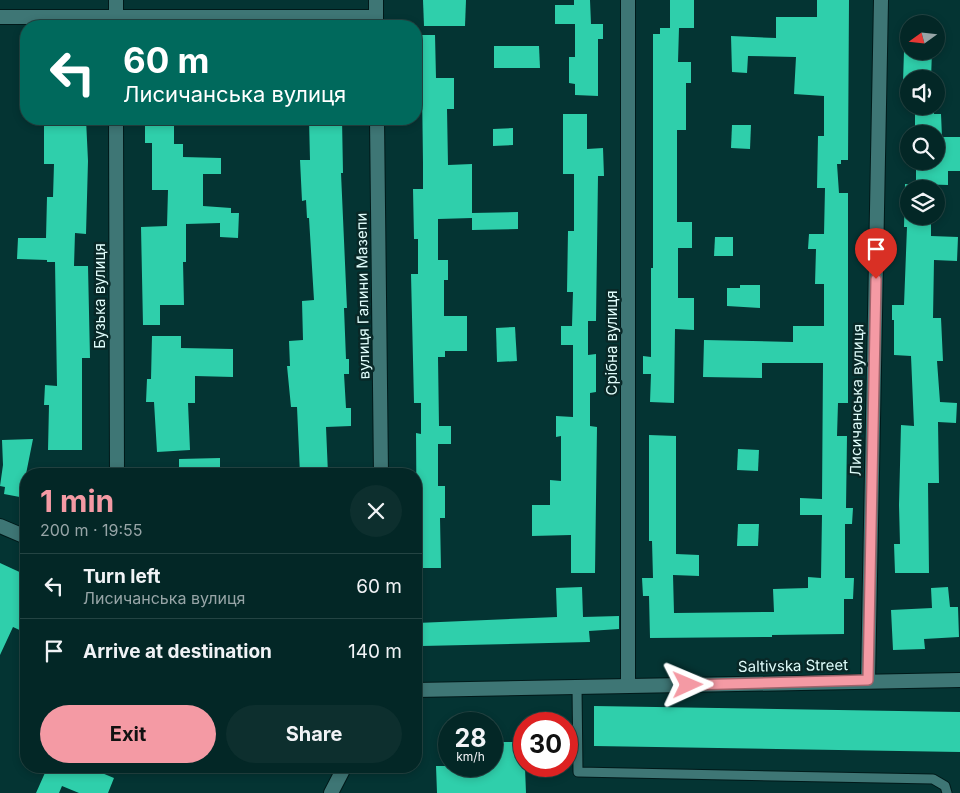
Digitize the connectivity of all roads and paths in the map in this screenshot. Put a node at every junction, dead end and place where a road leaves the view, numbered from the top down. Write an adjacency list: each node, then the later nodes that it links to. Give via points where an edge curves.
1 (116, 0): 7 (street)
2 (376, 0): 8 (street)
3 (628, 0): 17 (street, Срібна вулиця)
4 (881, 0): 15 (street, Лисичанська вулиця)
5 (0, 17): 6 (street)
6 (87, 20)
7 (116, 20)
8 (376, 20)
9 (116, 125): 11 (street, Бузька вулиця)
10 (377, 125): 12 (street, вулиця Галини Мазепи)
11 (118, 468)
12 (381, 468)
13 (0, 526): 14 (street)
14 (20, 534)
15 (868, 680): 16 (street, Saltivska Street); 17 (street, Saltivska Street)
16 (960, 680)
17 (628, 686): 18 (street, Saltivska Street)
18 (577, 687): 19 (street, Saltivska Street); 22 (lane, via 578,772 933,779 945,786)
19 (422, 690)
20 (341, 773): 21 (street)
21 (331, 793)
22 (947, 793)

